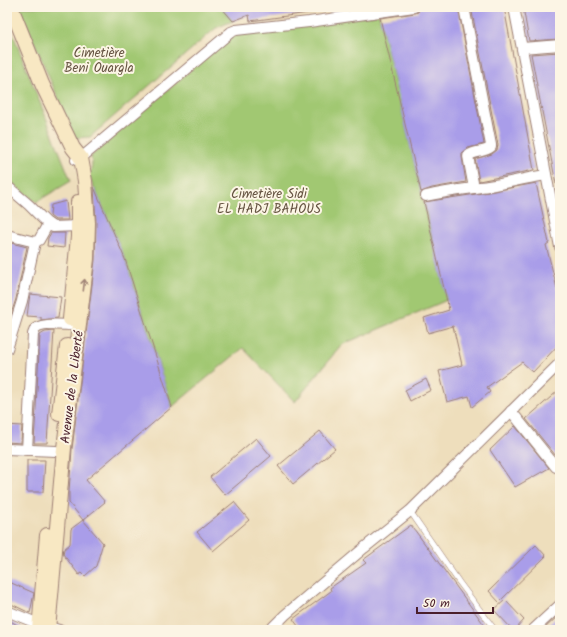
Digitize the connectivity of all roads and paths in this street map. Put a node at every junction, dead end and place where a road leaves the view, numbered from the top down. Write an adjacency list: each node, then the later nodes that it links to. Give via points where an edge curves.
1 (11, 7): 8 (street, Avenue de la Liberté, via 42,84)
2 (414, 7): 5 (street)
3 (464, 7): 11 (street, via 491,145 489,150 468,156)
4 (514, 7): 7 (street)
5 (388, 9): 8 (street, via 236,30)
6 (560, 45): 7 (street)
7 (522, 48): 9 (street)
8 (76, 156): 15 (street, Avenue de la Liberté); 19 (street, Avenue de la Liberté, one-way to 8, via 89,235 85,181)
9 (546, 175): 11 (street); 13 (street)
10 (7, 186): 14 (street)
11 (474, 188): 12 (street)
12 (426, 196)
13 (556, 212): 18 (street)
14 (48, 224): 15 (street, via 56,228); 17 (street, via 39,240)
15 (78, 226): 19 (street, Avenue de la Liberté)
16 (7, 235): 17 (street)
17 (35, 242): 20 (street, via 22,301)
18 (560, 247)
19 (74, 326): 24 (street, via 42,325 35,329 33,334); 25 (street, Avenue de la Liberté, via 62,388); 30 (street, Avenue de la Liberté)
20 (7, 348)
21 (560, 363): 22 (street)
22 (511, 411): 26 (street); 27 (street)
23 (7, 449): 24 (street)
24 (27, 450): 25 (street)
25 (56, 450): 30 (street, Avenue de la Liberté)
26 (560, 468)
27 (410, 511): 31 (street, via 290,610); 32 (lane)
28 (560, 605): 33 (street)
29 (7, 611): 30 (street)
30 (47, 628)
31 (270, 630)
32 (495, 630)
33 (533, 630)

